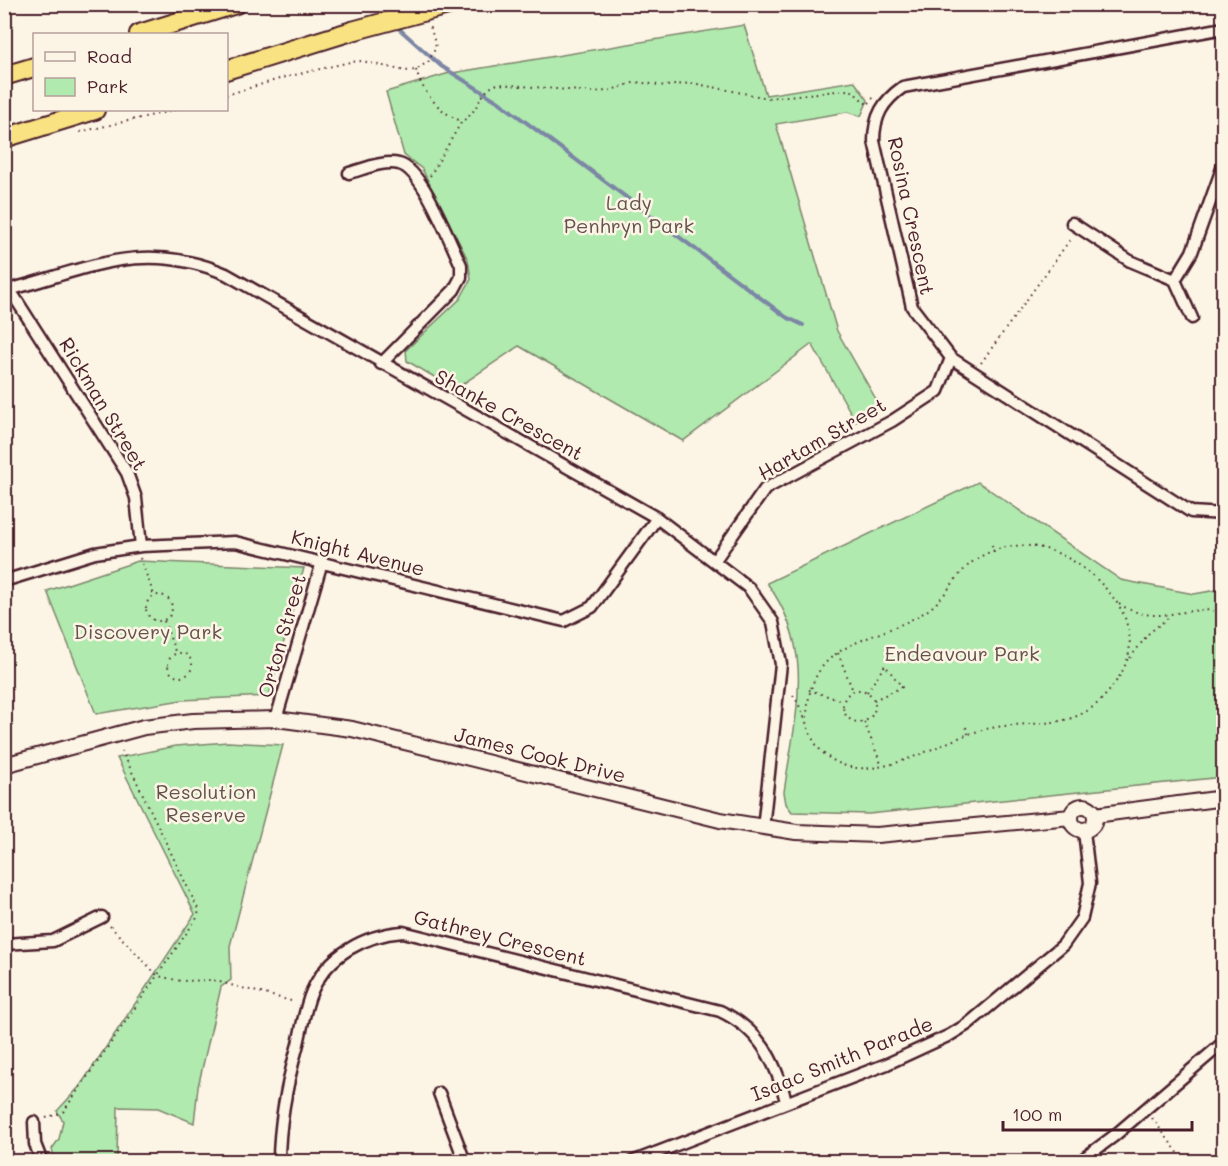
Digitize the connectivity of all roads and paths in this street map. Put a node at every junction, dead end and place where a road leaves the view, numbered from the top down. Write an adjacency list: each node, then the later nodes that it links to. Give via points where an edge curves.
1 (236, 4): 4 (highway)
2 (452, 4): 7 (highway, bridge)
3 (1224, 28): 11 (street, via 932,80 903,87)
4 (142, 33)
5 (434, 54): 8 (path)
6 (33, 67): 9 (highway)
7 (228, 69)
8 (416, 70): 10 (path, via 350,62); 14 (path, via 424,90 451,116)
9 (4, 76)
10 (228, 94)
11 (883, 105): 14 (path, via 872,98 868,105 847,90 768,98 692,83 666,86 636,82 592,92 498,84 485,90); 24 (street, Rosina Crescent, via 877,116 874,141 912,307)
12 (92, 111): 16 (highway)
13 (171, 111): 15 (path)
14 (462, 120): 19 (path, via 435,171)
15 (77, 132)
16 (4, 138)
17 (1224, 163): 21 (street, via 1192,252)
18 (349, 173): 19 (street, via 398,163 409,167)
19 (420, 181): 25 (street, via 462,266 461,277 454,290)
20 (1072, 223): 21 (street, via 1130,261); 26 (path, via 1072,238)
21 (1175, 280): 23 (street)
22 (7, 290): 25 (street, Shanke Crescent, via 134,257 187,260 226,274); 30 (street, Rickman Street, via 127,473 136,498)
23 (1192, 318)
24 (951, 358): 26 (street, Rosina Crescent); 32 (street, Hartam Street, via 938,391 892,421 765,489)
25 (381, 364): 28 (street, Shanke Crescent)
26 (974, 373): 27 (street, Rosina Crescent, via 1191,512)
27 (1224, 514)
28 (657, 518): 32 (street, Shanke Crescent); 33 (street, Knight Avenue, via 592,607 564,621)
29 (992, 545): 31 (path)
30 (138, 547): 33 (street, Knight Avenue, via 235,542); 34 (street, Knight Avenue, via 95,554); 35 (path)
31 (994, 552): 36 (path, via 1017,546 1053,549 1073,558); 40 (path, via 966,568 927,611)
32 (715, 560): 60 (street, Shanke Crescent, via 749,588 773,622 781,664)
33 (322, 562): 49 (street, Orton Street)
34 (4, 581)
35 (154, 595): 39 (path, via 146,604 147,613 156,621); 39 (path, via 164,595 171,601 171,614)
36 (1119, 604): 38 (path, via 1138,614); 42 (path, via 1127,622)
37 (1224, 613): 38 (path, via 1204,610)
38 (1169, 616): 42 (path, via 1149,633)
39 (164, 621): 41 (path)
40 (838, 653): 43 (path, via 818,670); 44 (path)
41 (176, 654): 41 (path, via 186,655 191,661 190,672 183,677 171,674 167,667)
42 (1130, 658): 53 (path, via 1102,700 1078,717 1052,723 1004,725)
43 (809, 690): 48 (path); 51 (path)
44 (853, 691): 45 (path); 48 (path)
45 (867, 692): 47 (path); 47 (path, via 885,665 902,687)
46 (793, 695): 51 (path)
47 (874, 700): 50 (path, via 874,712)
48 (843, 701): 50 (path, via 849,719)
49 (276, 719): 55 (street, James Cook Drive, via 193,721 144,728); 60 (street, James Cook Drive, via 352,729)
50 (864, 721): 56 (path)
51 (807, 722): 56 (path, via 814,744 831,759 854,768)
52 (966, 727): 53 (path)
53 (968, 734): 56 (path)
54 (122, 751): 64 (path, via 199,911)
55 (4, 765)
56 (882, 766)
57 (1224, 798): 58 (street)
58 (1095, 815): 59 (street, via 1090,808 1081,806); 61 (street, via 1094,824)
59 (1071, 817): 60 (street, James Cook Drive, via 878,835); 61 (street, via 1074,826)
60 (763, 828)
61 (1084, 831): 68 (street, Isaac Smith Parade, via 1089,895 1082,918 1062,945 1001,998 950,1035 887,1064)
62 (102, 917): 63 (street, via 53,941); 64 (path)
63 (4, 944)
64 (158, 976): 65 (path, via 181,981 212,980); 70 (path, via 63,1112)
65 (308, 1006): 68 (street, Gathrey Crescent, via 318,979 339,955 376,936 402,932 720,1011 738,1019 765,1045); 73 (street, Gathrey Crescent, via 287,1082)
66 (1224, 1042): 69 (street)
67 (439, 1093): 74 (street)
68 (786, 1101): 71 (street, Isaac Smith Parade)
69 (1145, 1110): 76 (street); 77 (path)
70 (34, 1122): 72 (street, via 35,1144)
71 (662, 1156): 75 (street, Isaac Smith Parade)
72 (42, 1161)
73 (279, 1161)
74 (465, 1161)
75 (632, 1161)
76 (1080, 1161)
77 (1185, 1161)

